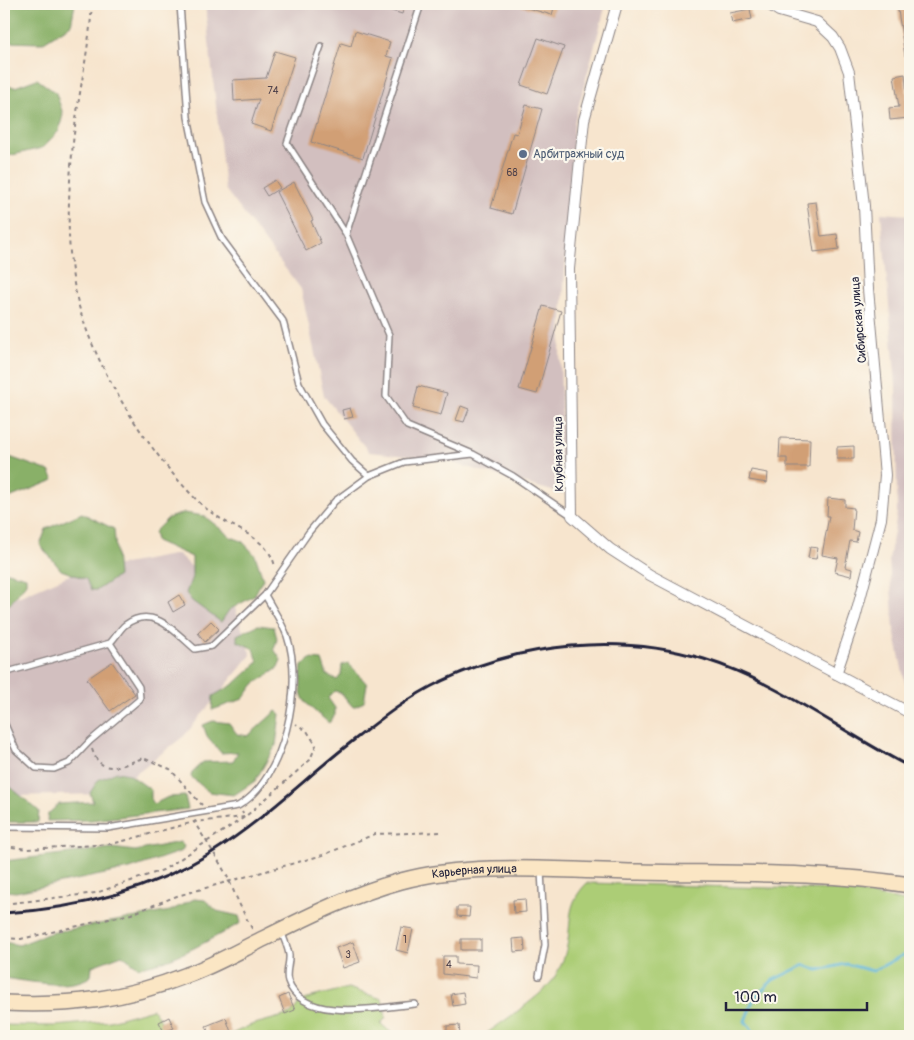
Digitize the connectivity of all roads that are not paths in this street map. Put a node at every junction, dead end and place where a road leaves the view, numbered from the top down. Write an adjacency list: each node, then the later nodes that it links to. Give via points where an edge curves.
1 (180, 4): 8 (lane, via 188,117 205,202 222,239 283,321 299,383 322,424 352,461)
2 (421, 4): 6 (lane)
3 (617, 4): 9 (street, Клубная улица, via 584,120 569,269)
4 (768, 4): 13 (street, Сибирская улица, via 779,11 817,22 840,48 849,72 864,206 885,475 881,519 855,618)
5 (321, 46): 6 (lane, via 288,143)
6 (346, 234): 7 (lane, via 388,335 386,396 407,426)
7 (473, 454): 8 (lane, via 404,462); 9 (lane, via 513,476)
8 (369, 476): 10 (lane, via 335,501)
9 (572, 516): 13 (street, via 610,549 650,575)
10 (265, 595): 11 (lane, via 212,646 195,649 161,620 143,618 126,625); 16 (lane, via 287,636 294,675 288,721 278,759 249,800 238,806 108,828)
11 (110, 643): 12 (lane); 15 (lane, via 139,687 140,699 69,763 54,769 36,768 16,750)
12 (4, 673)
13 (836, 674): 14 (street)
14 (910, 713)
15 (4, 722)
16 (4, 827)
17 (541, 870): 18 (main road, Карьерная улица, via 839,877); 19 (main road, Карьерная улица, via 453,872 401,881 360,894); 20 (lane, via 545,945)
18 (910, 885)
19 (281, 930): 21 (main road, Карьерная улица, via 166,983 116,997 64,1004); 22 (lane, via 289,955 287,980 294,992 314,1005 340,1010)
20 (539, 976)
21 (4, 1003)
22 (415, 1004)

